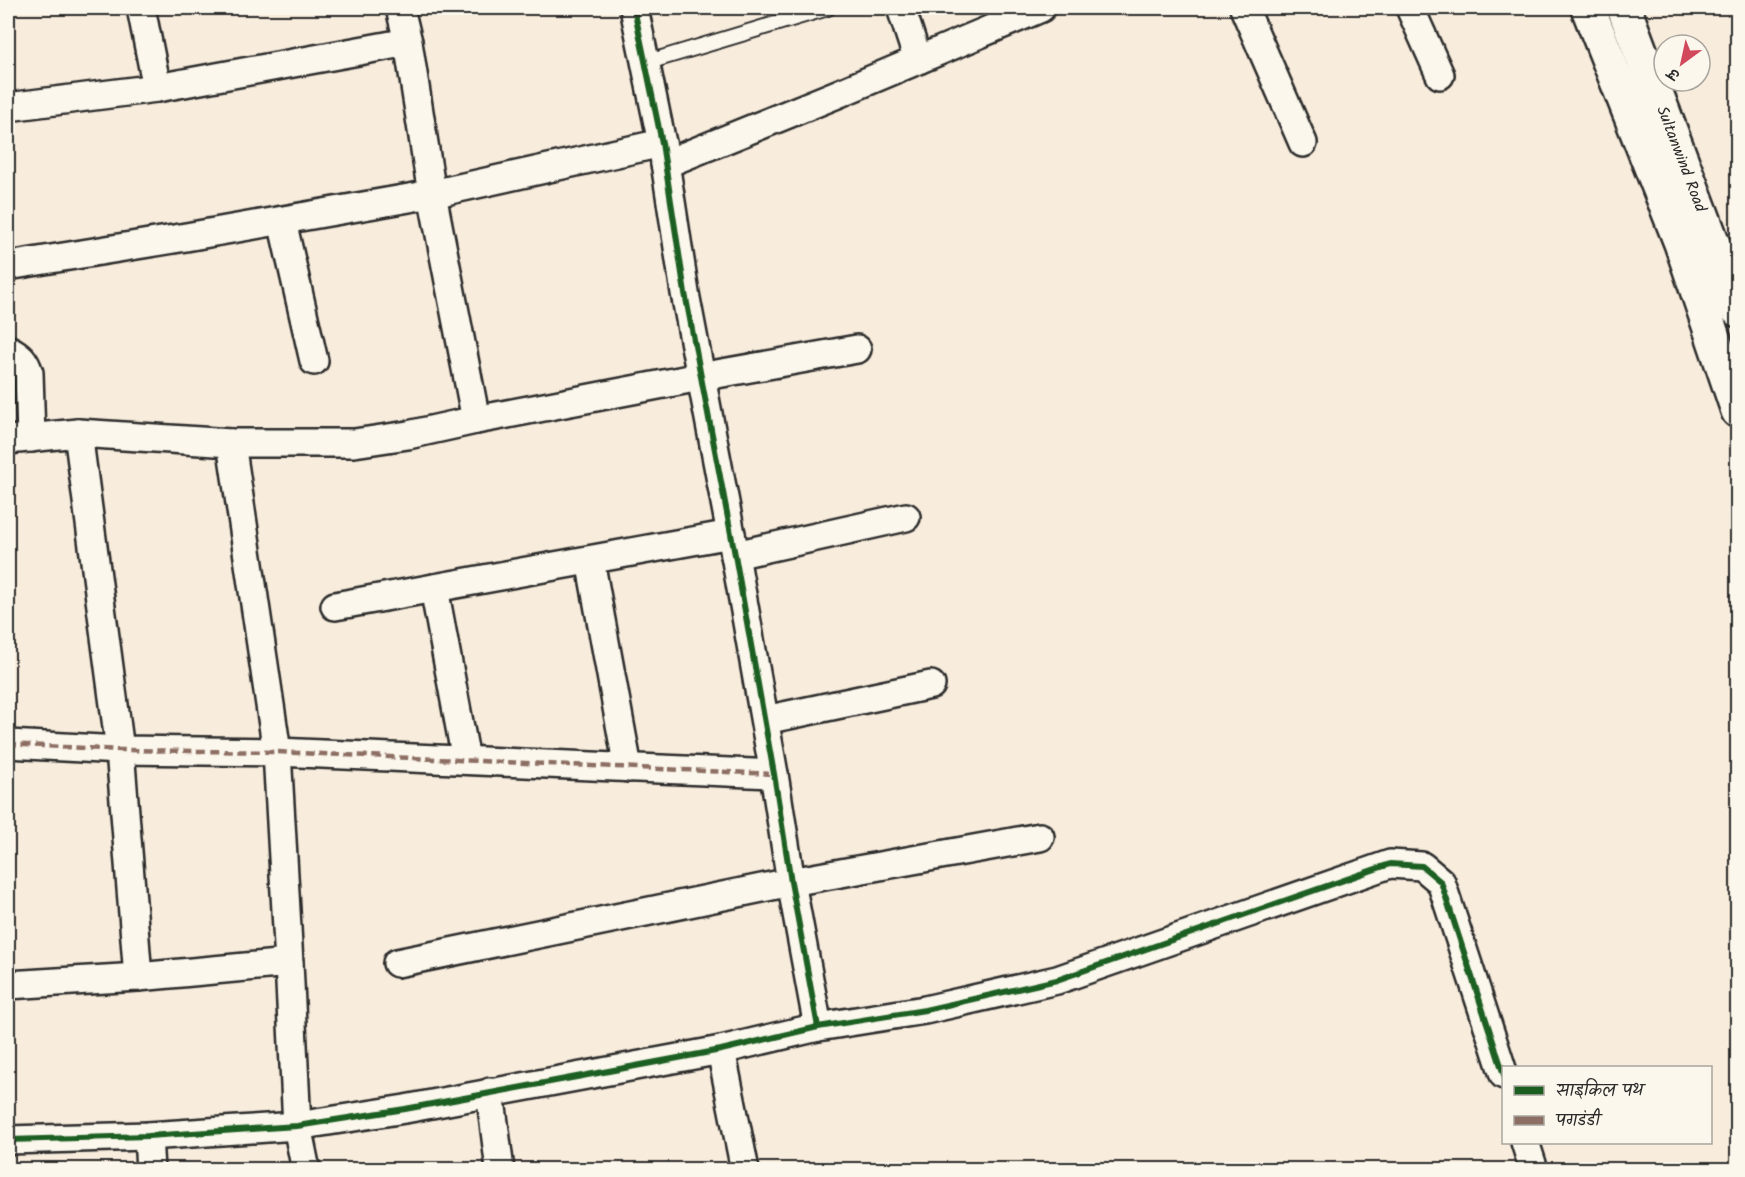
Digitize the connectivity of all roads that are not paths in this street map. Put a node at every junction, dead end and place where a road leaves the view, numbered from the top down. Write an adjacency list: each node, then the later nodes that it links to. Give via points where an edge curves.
1 (141, 8): 15 (street)
2 (400, 8): 11 (street)
3 (634, 8): 13 (street)
4 (828, 8): 13 (lane)
5 (901, 8): 12 (street)
6 (1041, 8): 12 (street)
7 (1244, 8): 17 (street)
8 (1410, 8): 14 (street)
9 (1588, 8): 27 (main road, via 1681,243)
10 (1624, 8): 22 (main road, Sultanwind Road)
11 (408, 42): 15 (street); 19 (street)
12 (918, 60): 18 (street)
13 (645, 63): 18 (street)
14 (1440, 75)
15 (157, 88): 16 (street)
16 (8, 107)
17 (1302, 143)
18 (664, 154): 19 (street); 26 (street)
19 (432, 194): 20 (street); 28 (street)
20 (282, 221): 21 (street); 25 (street)
21 (8, 266)
22 (1737, 310)
23 (8, 349): 30 (street, via 26,363 29,373)
24 (857, 349): 26 (street)
25 (314, 361)
26 (700, 377): 28 (street); 33 (street)
27 (1737, 411)
28 (476, 420): 31 (street, via 354,443)
29 (78, 433): 30 (street); 31 (street); 40 (street)
30 (19, 439)
31 (231, 443): 41 (street)
32 (906, 517): 33 (street)
33 (733, 544): 34 (street); 38 (street)
34 (590, 560): 35 (street); 43 (street)
35 (435, 588): 36 (street); 42 (street)
36 (335, 606)
37 (931, 685): 38 (street)
38 (765, 720): 44 (street)
39 (8, 744): 40 (street)
40 (120, 750): 41 (street); 49 (street)
41 (277, 752): 42 (street); 47 (street)
42 (466, 760): 43 (street)
43 (628, 768): 44 (street)
44 (774, 774): 46 (street)
45 (1040, 837): 46 (street)
46 (791, 882): 48 (street); 51 (street)
47 (289, 963): 49 (street); 55 (street)
48 (397, 963)
49 (138, 977): 50 (street)
50 (8, 985)
51 (818, 1028): 52 (street); 53 (street, via 925,1010 1057,980 1390,864 1422,866 1441,882)
52 (721, 1050): 54 (street); 62 (street)
53 (1502, 1072)
54 (490, 1092): 55 (street); 61 (street)
55 (297, 1126): 56 (street); 60 (street)
56 (148, 1136): 57 (street); 59 (street)
57 (8, 1140)
58 (1525, 1144): 63 (street)
59 (150, 1170)
60 (306, 1170)
61 (500, 1170)
62 (745, 1170)
63 (1534, 1170)

